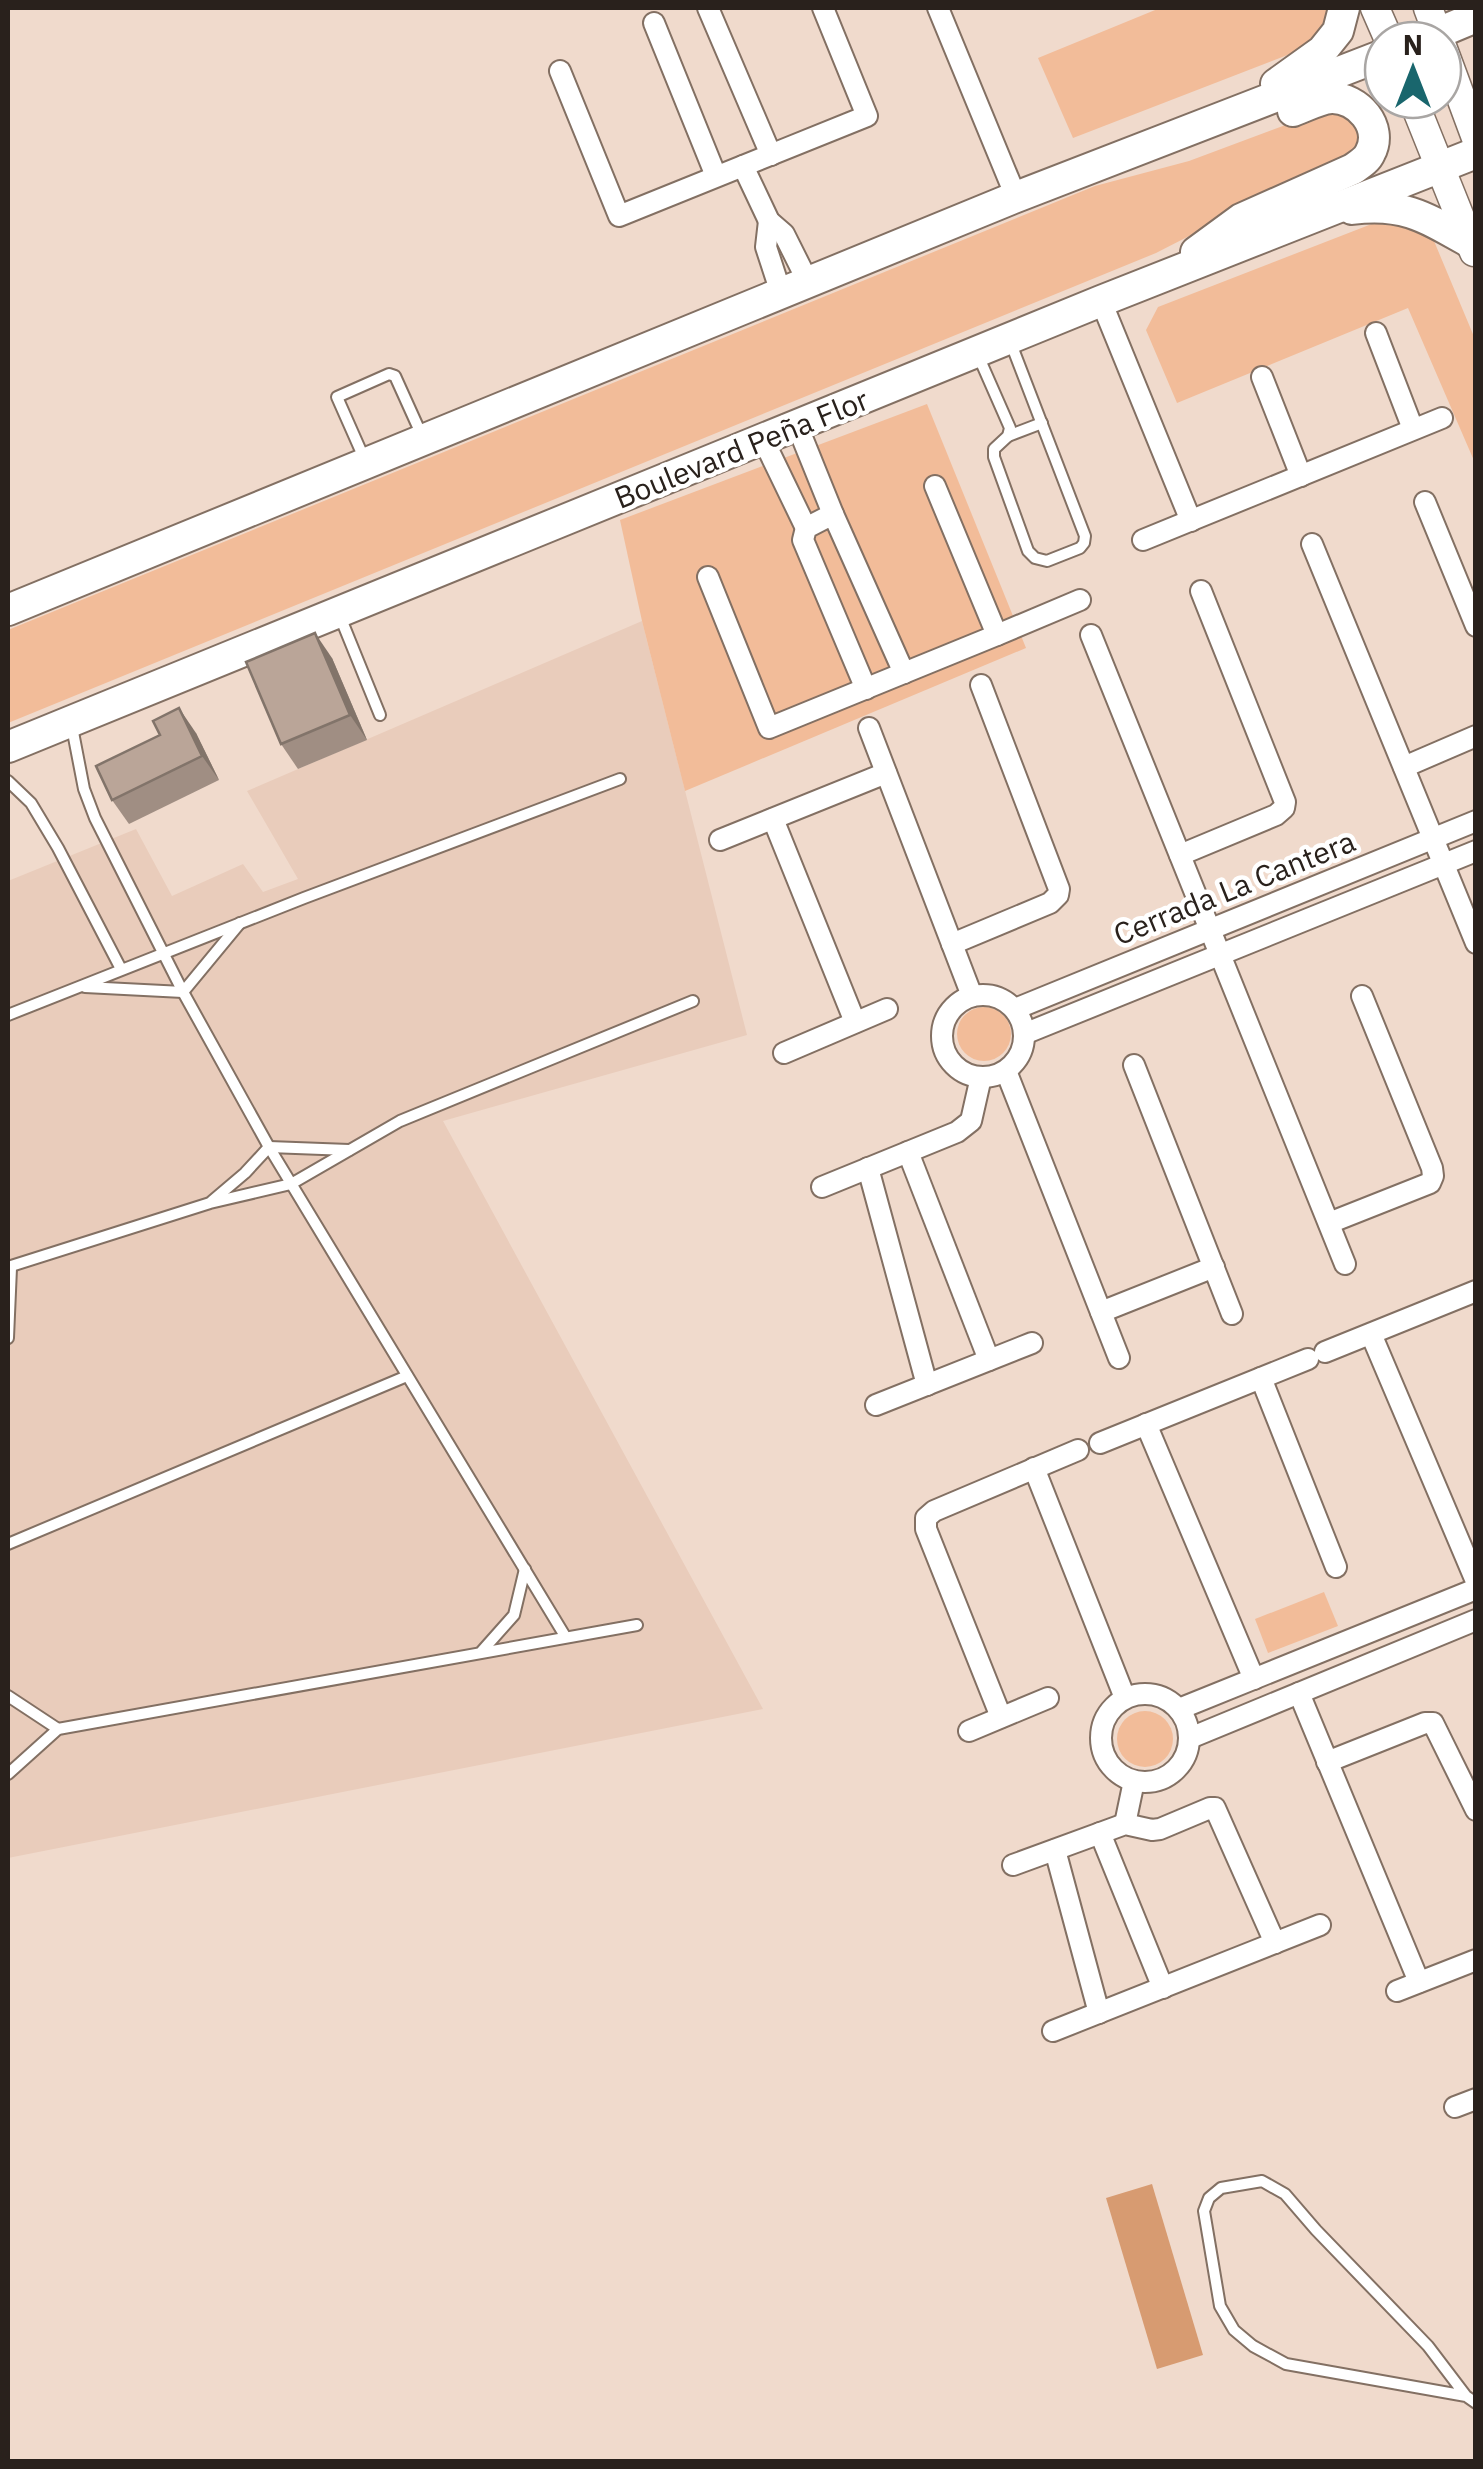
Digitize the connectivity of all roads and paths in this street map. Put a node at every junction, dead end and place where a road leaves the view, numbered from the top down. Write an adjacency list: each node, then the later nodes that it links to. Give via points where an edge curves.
1 (708, 8): 13 (street)
2 (822, 8): 13 (street, via 867,116)
3 (938, 8): 18 (street)
4 (1344, 8): 9 (main road, via 1338,31 1322,51)
5 (654, 23): 17 (street)
6 (1363, 63): 9 (main road)
7 (560, 72): 17 (street, via 619,216)
8 (1463, 106): 11 (street)
9 (1238, 112): 14 (main road)
10 (1421, 120): 16 (street)
11 (1476, 138)
12 (1476, 152): 16 (main road, Boulevard Peña Flor)
13 (770, 154): 15 (street)
14 (1106, 164): 18 (main road); 21 (main road, via 1204,146 1329,98 1354,103 1372,125 1373,148 1353,169 1241,218)
15 (743, 166): 17 (street); 22 (street, via 769,220 784,234)
16 (1440, 167): 19 (main road, Boulevard Peña Flor); 20 (street)
17 (716, 176)
18 (1016, 197): 22 (main road)
19 (1310, 218): 20 (main road, via 1400,208); 21 (main road, Boulevard Peña Flor)
20 (1473, 249)
21 (1161, 277): 23 (main road, Boulevard Peña Flor)
22 (795, 288): 34 (main road)
23 (1101, 302): 25 (main road, Boulevard Peña Flor); 40 (street)
24 (1376, 333): 31 (street)
25 (1009, 339): 26 (main road, Boulevard Peña Flor); 29 (lane)
26 (976, 352): 30 (main road, Boulevard Peña Flor); 32 (lane)
27 (1262, 377): 36 (street)
28 (1442, 418): 31 (street)
29 (1042, 424): 32 (lane); 32 (lane, via 1085,536 1080,548 1046,561 1028,551 994,457)
30 (797, 425): 33 (main road, Boulevard Peña Flor); 39 (street)
31 (1413, 429): 36 (street)
32 (1008, 436)
33 (764, 439): 41 (street); 48 (main road, Boulevard Peña Flor)
34 (423, 440): 35 (main road); 35 (lane, via 390,374 338,395)
35 (366, 463): 47 (main road)
36 (1301, 476): 40 (street)
37 (935, 486): 50 (street)
38 (1424, 502): 49 (street)
39 (833, 514): 41 (street); 52 (street)
40 (1191, 521): 42 (street)
41 (806, 528): 54 (street, via 804,540)
42 (1143, 540)
43 (1312, 544): 60 (street)
44 (708, 577): 54 (street, via 769,728)
45 (1201, 591): 69 (street, via 1285,802 1276,816)
46 (1080, 600): 50 (street)
47 (8, 610)
48 (338, 612): 55 (lane); 56 (main road, Boulevard Peña Flor)
49 (1476, 626)
50 (997, 635): 52 (street)
51 (1092, 636): 69 (street)
52 (904, 673): 54 (street)
53 (981, 685): 74 (street, via 1059,890 1050,903)
54 (866, 688)
55 (380, 715)
56 (72, 721): 59 (main road, Boulevard Peña Flor); 75 (lane, via 95,818)
57 (869, 728): 61 (street)
58 (1476, 736): 60 (street)
59 (8, 747)
60 (1404, 767): 66 (street)
61 (886, 773): 64 (street); 74 (street)
62 (620, 779): 71 (lane)
63 (8, 781): 77 (lane, via 40,818)
64 (773, 819): 67 (street); 86 (street)
65 (1476, 821): 66 (street, Cerrada La Cantera)
66 (1433, 838): 70 (street); 72 (street, Cerrada La Cantera)
67 (720, 840)
68 (1476, 850): 70 (street, Cerrada La Cantera)
69 (1180, 855): 72 (street)
70 (1443, 864): 73 (street); 76 (street, Cerrada La Cantera)
71 (241, 922): 75 (lane); 79 (lane)
72 (1210, 929): 76 (street); 84 (street, Cerrada La Cantera)
73 (1474, 935)
74 (952, 944): 80 (street)
75 (164, 952): 77 (lane); 79 (lane)
76 (1220, 955): 87 (street, Cerrada La Cantera); 99 (street)
77 (122, 969): 78 (lane)
78 (78, 986): 79 (lane); 85 (lane)
79 (184, 992): 92 (lane)
80 (972, 996): 84 (street, via 995,996); 91 (street, via 944,1022 942,1041 948,1059)
81 (1362, 996): 99 (street, via 1432,1176 1430,1183)
82 (694, 1001): 93 (lane, via 400,1121)
83 (887, 1009): 86 (street)
84 (1015, 1009): 87 (street)
85 (8, 1016)
86 (855, 1022): 88 (street)
87 (1024, 1034): 90 (street, via 1020,1055)
88 (784, 1052)
89 (1134, 1065): 102 (street)
90 (1006, 1070): 91 (street); 104 (street)
91 (981, 1077): 94 (street, via 971,1122)
92 (269, 1148): 93 (lane); 96 (lane); 98 (lane)
93 (350, 1150): 96 (lane)
94 (908, 1152): 95 (street); 110 (street)
95 (868, 1168): 97 (street); 113 (street)
96 (291, 1184): 98 (lane); 111 (lane)
97 (822, 1187)
98 (210, 1203): 101 (lane)
99 (1329, 1224): 100 (street)
100 (1345, 1264)
101 (9, 1267): 107 (lane)
102 (1214, 1267): 104 (street); 105 (street)
103 (1476, 1291): 106 (street)
104 (1100, 1312): 109 (street)
105 (1232, 1314)
106 (1371, 1334): 112 (street); 122 (street)
107 (8, 1338)
108 (1032, 1342): 110 (street)
109 (1119, 1358)
110 (990, 1360): 113 (street)
111 (407, 1376): 119 (lane); 121 (lane)
112 (1260, 1378): 115 (street); 120 (street)
113 (927, 1385): 114 (street)
114 (876, 1405)
115 (1146, 1424): 116 (street); 128 (street)
116 (1100, 1443)
117 (1078, 1450): 118 (street)
118 (1034, 1468): 132 (street); 134 (street, via 934,1510 925,1524)
119 (8, 1544)
120 (1336, 1567)
121 (524, 1568): 126 (lane); 127 (lane, via 514,1615)
122 (1476, 1580)
123 (1476, 1589): 128 (street)
124 (1476, 1620): 129 (street)
125 (637, 1625): 126 (lane)
126 (566, 1636): 127 (lane)
127 (482, 1652): 135 (lane)
128 (1254, 1679): 133 (street)
129 (1299, 1693): 137 (street); 138 (street)
130 (8, 1696): 135 (lane)
131 (1048, 1698): 134 (street)
132 (1126, 1698): 133 (street, via 1154,1694); 140 (street, via 1104,1718 1100,1746 1115,1772)
133 (1179, 1710): 137 (street)
134 (1001, 1717): 136 (street)
135 (58, 1729): 139 (lane)
136 (969, 1731)
137 (1190, 1738): 140 (street, via 1170,1775)
138 (1327, 1762): 141 (street, via 1434,1723); 149 (street)
139 (8, 1774)
140 (1134, 1781): 142 (street)
141 (1476, 1810)
142 (1125, 1824): 143 (street); 147 (street, via 1152,1830 1216,1808)
143 (1100, 1834): 144 (street); 150 (street)
144 (1055, 1850): 145 (street); 152 (street)
145 (1013, 1865)
146 (1320, 1926): 147 (street)
147 (1275, 1943): 150 (street)
148 (1476, 1960): 149 (street)
149 (1419, 1982): 151 (street)
150 (1163, 1988): 152 (street)
151 (1397, 1991)
152 (1099, 2013): 153 (street)
153 (1053, 2032)
154 (1471, 2400): 154 (lane, via 1286,2364 1253,2346 1220,2306 1204,2211 1209,2198 1221,2188 1262,2181 1285,2194)

